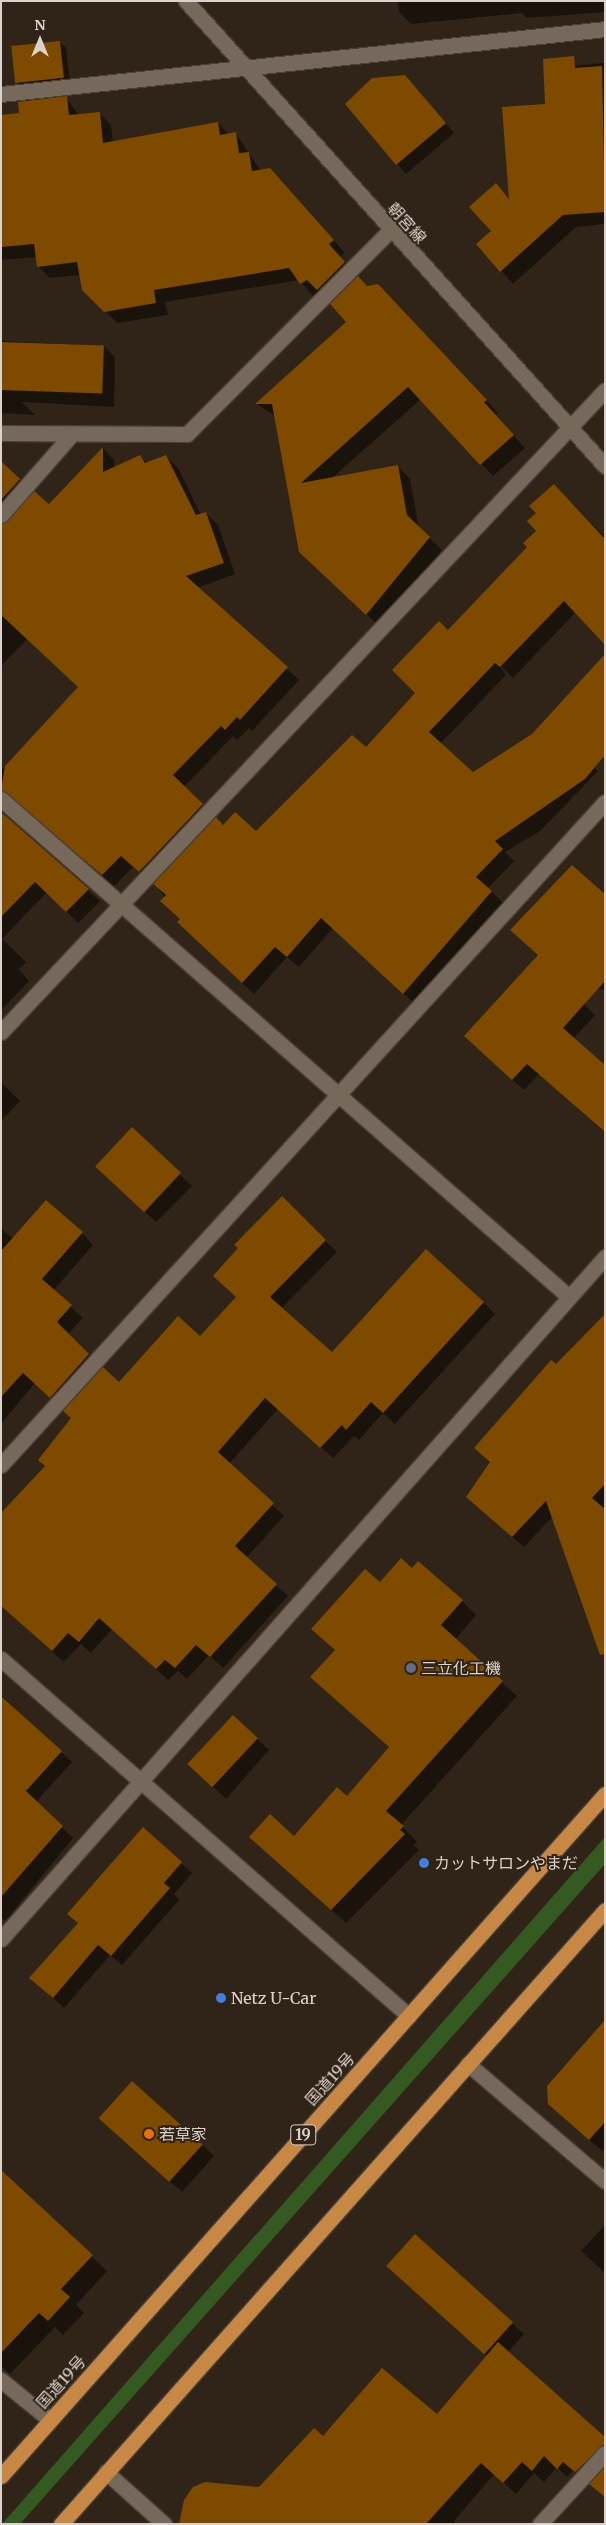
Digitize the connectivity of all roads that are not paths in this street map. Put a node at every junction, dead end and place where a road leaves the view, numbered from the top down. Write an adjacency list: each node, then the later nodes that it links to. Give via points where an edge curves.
1 (186, 1): 3 (street, 朝宮線)
2 (604, 24): 3 (street)
3 (247, 70): 4 (street); 5 (street, 朝宮線)
4 (1, 94)
5 (390, 230): 7 (street, 朝宮線); 9 (street, via 187,434)
6 (605, 390): 7 (street)
7 (570, 427): 10 (street, 朝宮線); 14 (street)
8 (1, 432): 9 (street)
9 (71, 435): 11 (street)
10 (605, 466)
11 (1, 515)
12 (1, 799): 14 (street)
13 (605, 802): 16 (street)
14 (119, 906): 15 (street); 16 (street)
15 (1, 1032)
16 (337, 1096): 18 (street); 19 (street)
17 (605, 1257): 18 (street)
18 (569, 1297): 21 (street)
19 (1, 1465)
20 (1, 1659): 21 (street)
21 (139, 1780): 24 (street); 25 (street)
22 (605, 1794): 25 (highway, 国道19号 / 19)
23 (605, 1910): 26 (highway)
24 (1, 1939)
25 (409, 2016): 29 (highway, 国道19号 / 19)
26 (468, 2064): 27 (street); 31 (highway)
27 (605, 2181)
28 (1, 2380): 29 (street)
29 (50, 2420): 32 (highway, 国道19号 / 19)
30 (605, 2453): 35 (street)
31 (106, 2472): 33 (highway); 34 (street)
32 (1, 2476)
33 (61, 2524)
34 (164, 2524)
35 (540, 2524)

